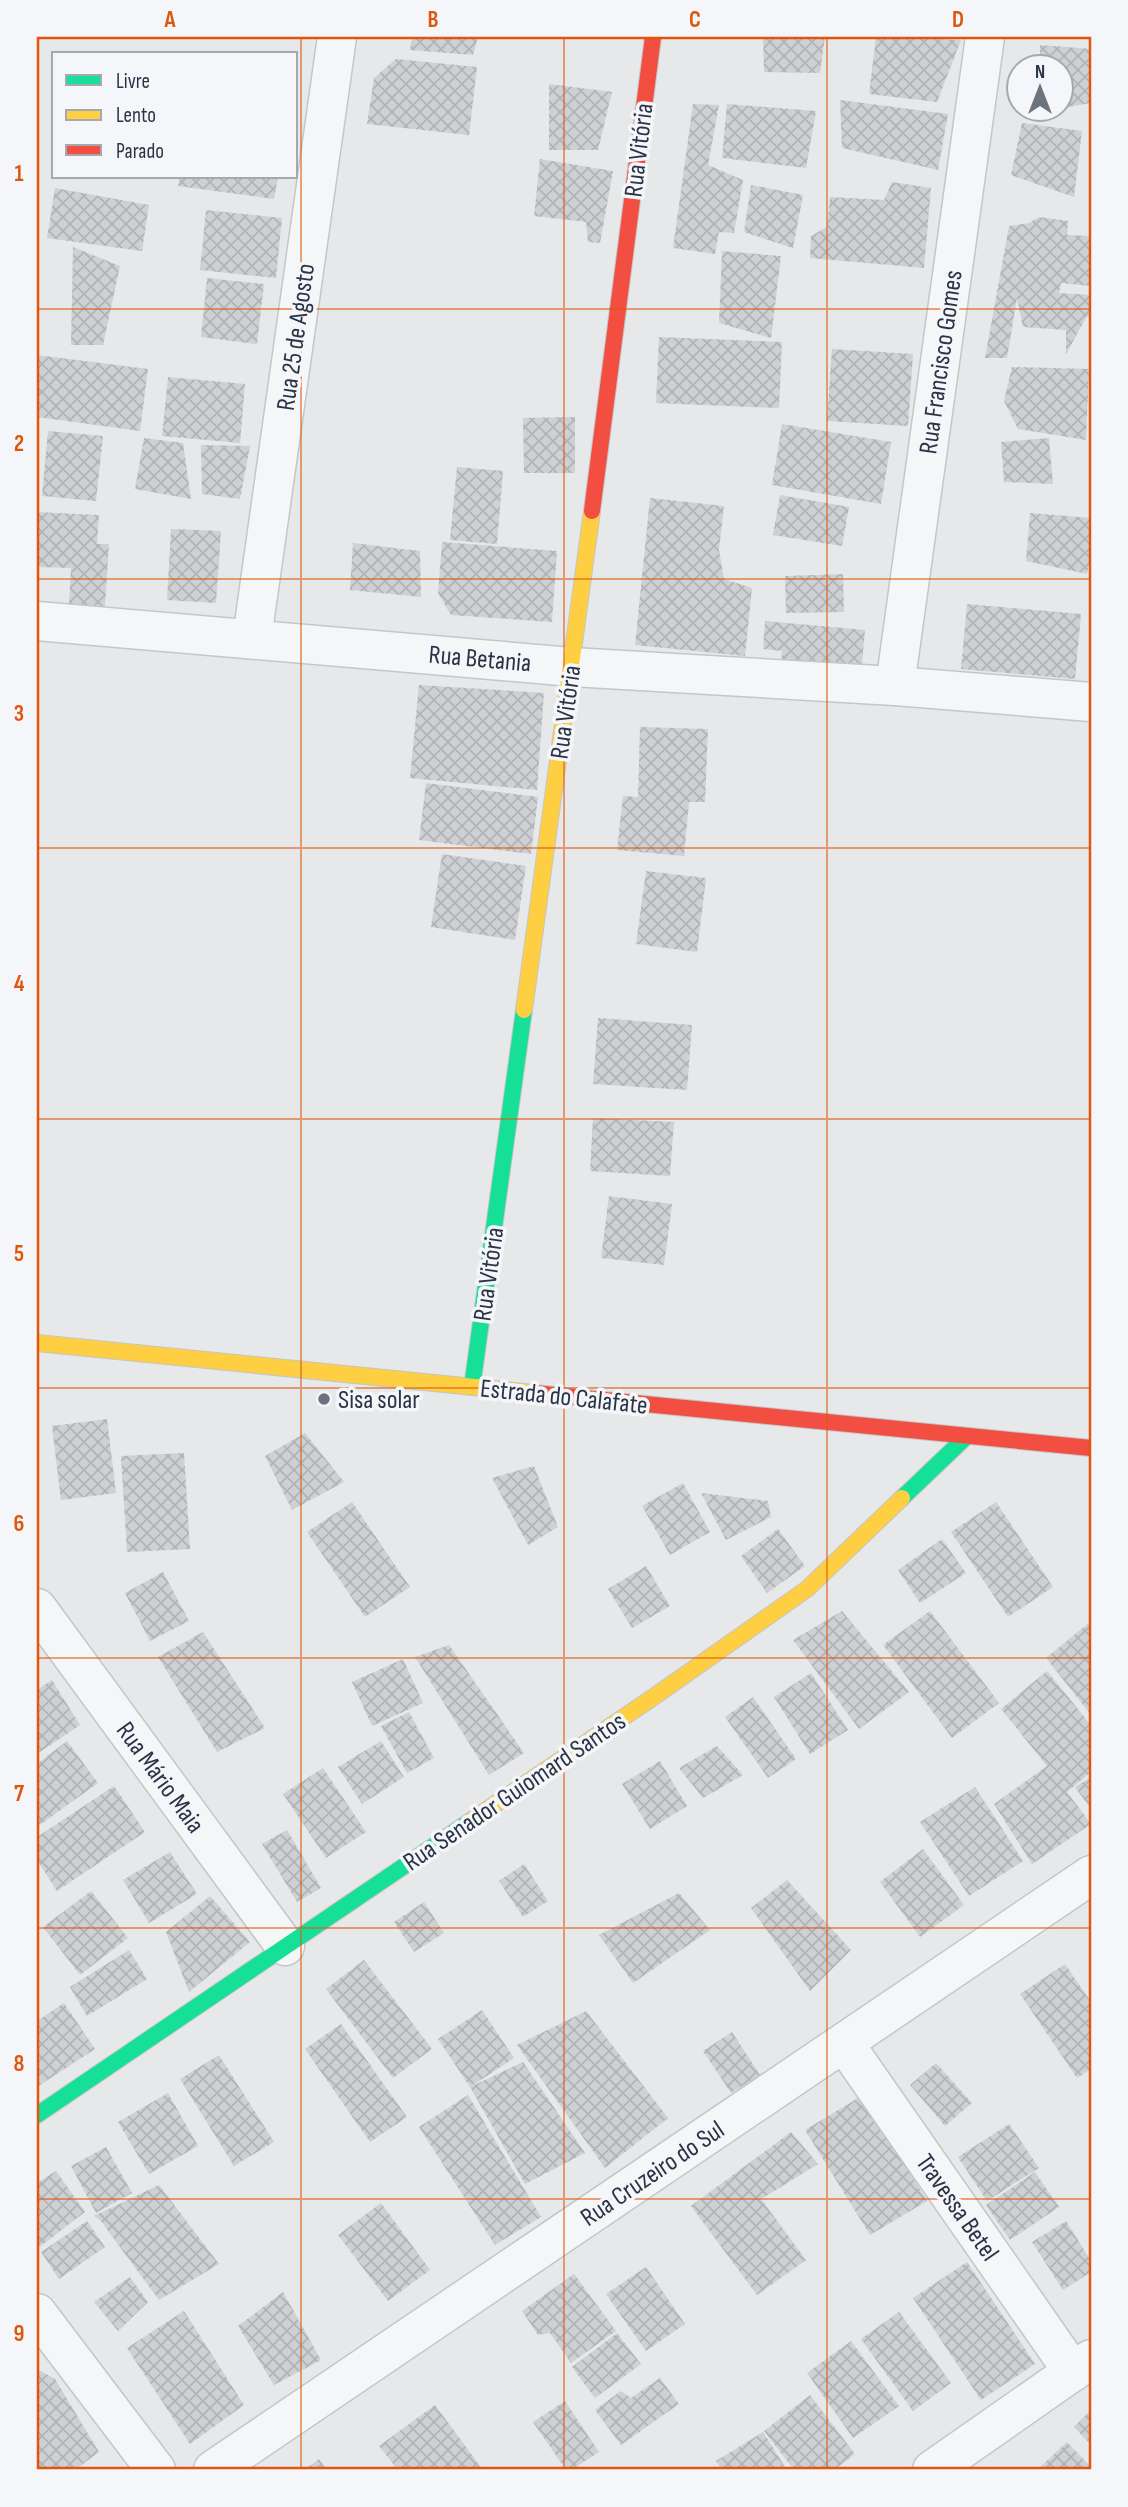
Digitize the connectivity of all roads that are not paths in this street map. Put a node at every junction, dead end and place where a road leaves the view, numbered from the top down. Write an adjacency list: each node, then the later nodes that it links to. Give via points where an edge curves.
1 (337, 37): 5 (street, Rua 25 de Agosto)
2 (653, 37): 6 (street, Rua Vitória)
3 (985, 37): 7 (street, Rua Francisco Gomes)
4 (37, 621): 5 (street, Rua Betania)
5 (252, 638): 6 (street, Rua Betania)
6 (572, 667): 7 (street, Rua Betania); 10 (street, Rua Vitória)
7 (895, 687): 8 (street, Rua Betania)
8 (1091, 702)
9 (42, 1347): 10 (street, Estrada do Calafate)
10 (472, 1387): 11 (street, Estrada do Calafate)
11 (967, 1436): 12 (street, Estrada do Calafate); 15 (street, Rua Senador Guiomard Santos, via 807,1588)
12 (1091, 1448)
13 (37, 1608): 15 (street, Rua Mário Maia)
14 (1091, 1875): 16 (street, Rua Cruzeiro do Sul)
15 (285, 1946): 17 (street, Rua Senador Guiomard Santos)
16 (844, 2043): 19 (street, Travessa Betel); 21 (street, Rua Cruzeiro do Sul)
17 (37, 2115)
18 (37, 2313): 20 (street)
19 (1082, 2365): 22 (street)
20 (156, 2470)
21 (213, 2470)
22 (932, 2470)

